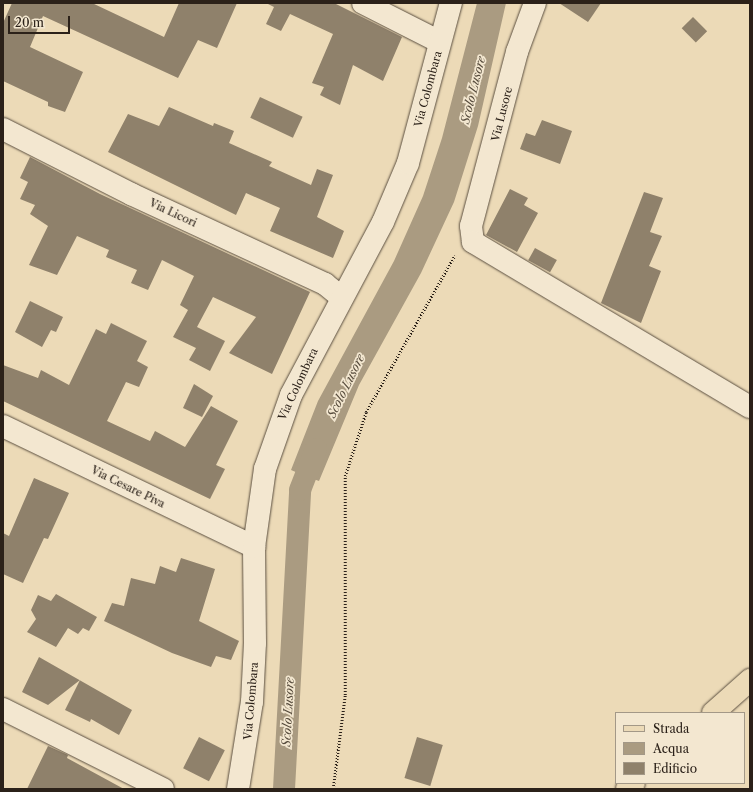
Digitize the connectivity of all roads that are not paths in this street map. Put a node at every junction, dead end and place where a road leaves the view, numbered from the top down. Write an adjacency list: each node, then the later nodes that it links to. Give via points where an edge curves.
1 (363, 3): 4 (street)
2 (451, 3): 4 (street, Via Colombara)
3 (535, 3): 7 (street, Via Lusore, via 517,52 472,234)
4 (440, 42): 6 (street, Via Colombara, via 408,163 383,222)
5 (3, 129): 6 (street, Via Licori, via 131,194 325,284)
6 (342, 298): 9 (street, Via Colombara, via 309,358 276,432 265,469)
7 (750, 408)
8 (3, 426): 9 (street, Via Cesare Piva)
9 (254, 546): 14 (street, Via Colombara, via 255,643 252,702)
10 (750, 680): 12 (main road)
11 (3, 710): 13 (street)
12 (714, 712)
13 (163, 789)
14 (238, 789)

